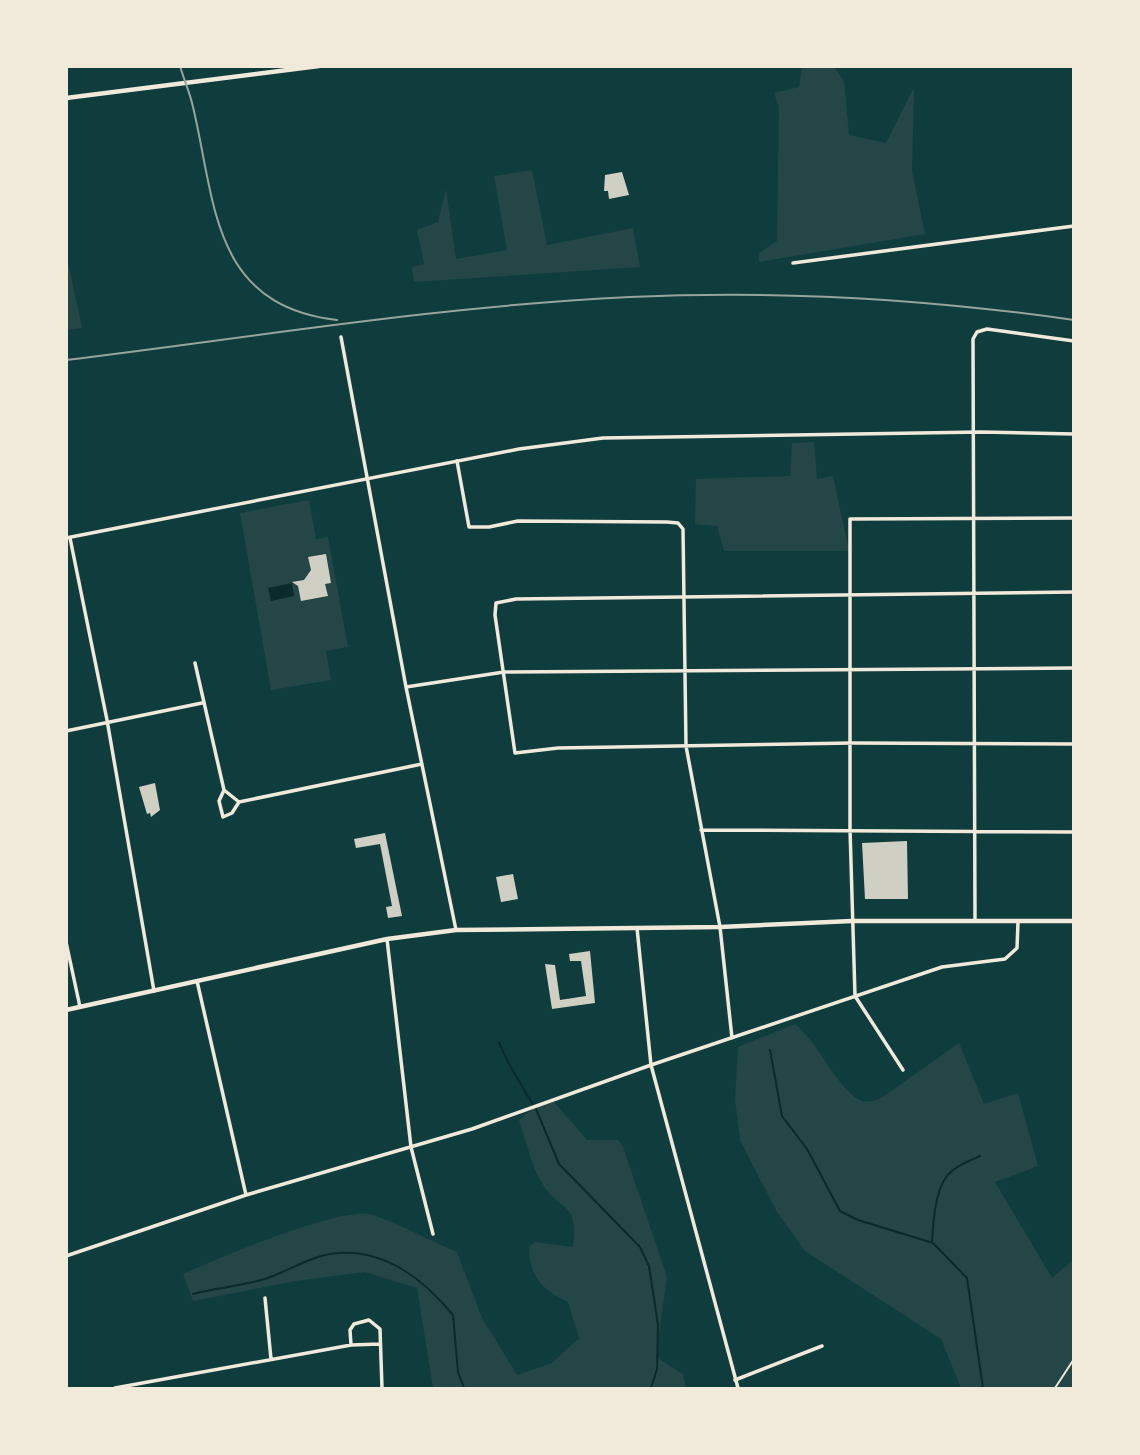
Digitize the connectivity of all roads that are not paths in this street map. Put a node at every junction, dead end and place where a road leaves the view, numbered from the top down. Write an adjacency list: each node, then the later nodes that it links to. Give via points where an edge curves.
1 (319, 66): 2 (main road)
2 (66, 98)
3 (1073, 226): 4 (street)
4 (793, 263)
5 (341, 337): 10 (street)
6 (1073, 341): 7 (street, via 987,329 977,332 972,345)
7 (975, 432): 8 (street); 9 (street, via 633,436 554,443); 11 (street)
8 (1073, 435)
9 (457, 461): 10 (street); 17 (street, via 469,527 518,521 667,522 681,526)
10 (368, 478): 13 (street); 24 (street)
11 (971, 518): 12 (street); 15 (street, via 850,519); 16 (street)
12 (1073, 518)
13 (68, 538): 26 (street)
14 (1073, 592): 16 (street)
15 (851, 594): 16 (street); 17 (street); 21 (street)
16 (972, 594): 20 (street)
17 (684, 596): 22 (street); 23 (street, via 500,600 495,607)
18 (195, 663): 25 (street)
19 (1073, 668): 20 (street)
20 (973, 669): 21 (street); 28 (street)
21 (852, 670): 22 (street); 29 (street)
22 (685, 671): 23 (street); 31 (street)
23 (504, 673): 24 (street); 31 (street, via 516,753 558,747)
24 (406, 687): 32 (street)
25 (202, 703): 26 (street); 33 (street)
26 (107, 720): 27 (street); 49 (street)
27 (66, 731)
28 (973, 742): 29 (street); 30 (street); 38 (street)
29 (852, 743): 31 (street); 35 (street)
30 (1073, 744)
31 (686, 746): 36 (street)
32 (422, 764): 34 (street); 45 (street)
33 (223, 790): 34 (street); 34 (street, via 219,801 223,817)
34 (239, 802)
35 (850, 829): 36 (street); 38 (street); 39 (street)
36 (700, 830): 43 (street)
37 (1073, 832): 38 (street)
38 (974, 833): 40 (street)
39 (852, 921): 40 (main road); 43 (main road); 50 (street)
40 (975, 921): 42 (main road)
41 (1073, 921): 42 (main road)
42 (1018, 922): 50 (street, via 1019,939 1011,956 942,967)
43 (720, 927): 44 (main road); 53 (street)
44 (637, 928): 45 (main road); 54 (street)
45 (456, 930): 46 (main road)
46 (387, 939): 48 (main road); 56 (street)
47 (66, 943): 51 (street)
48 (197, 981): 49 (main road); 57 (street)
49 (154, 991): 51 (main road)
50 (855, 996): 53 (street); 55 (street)
51 (80, 1007): 52 (main road)
52 (66, 1010)
53 (732, 1038): 54 (street)
54 (651, 1065): 56 (street); 65 (street)
55 (903, 1070)
56 (411, 1147): 57 (street); 58 (street)
57 (246, 1195): 59 (street)
58 (433, 1234)
59 (66, 1256)
60 (265, 1298): 64 (street)
61 (380, 1344): 62 (street); 62 (street, via 380,1329 361,1320 350,1330); 67 (street)
62 (351, 1345): 64 (street)
63 (822, 1346): 65 (street)
64 (271, 1359): 66 (street)
65 (735, 1380): 68 (street)
66 (114, 1388)
67 (382, 1388)
68 (738, 1388)

